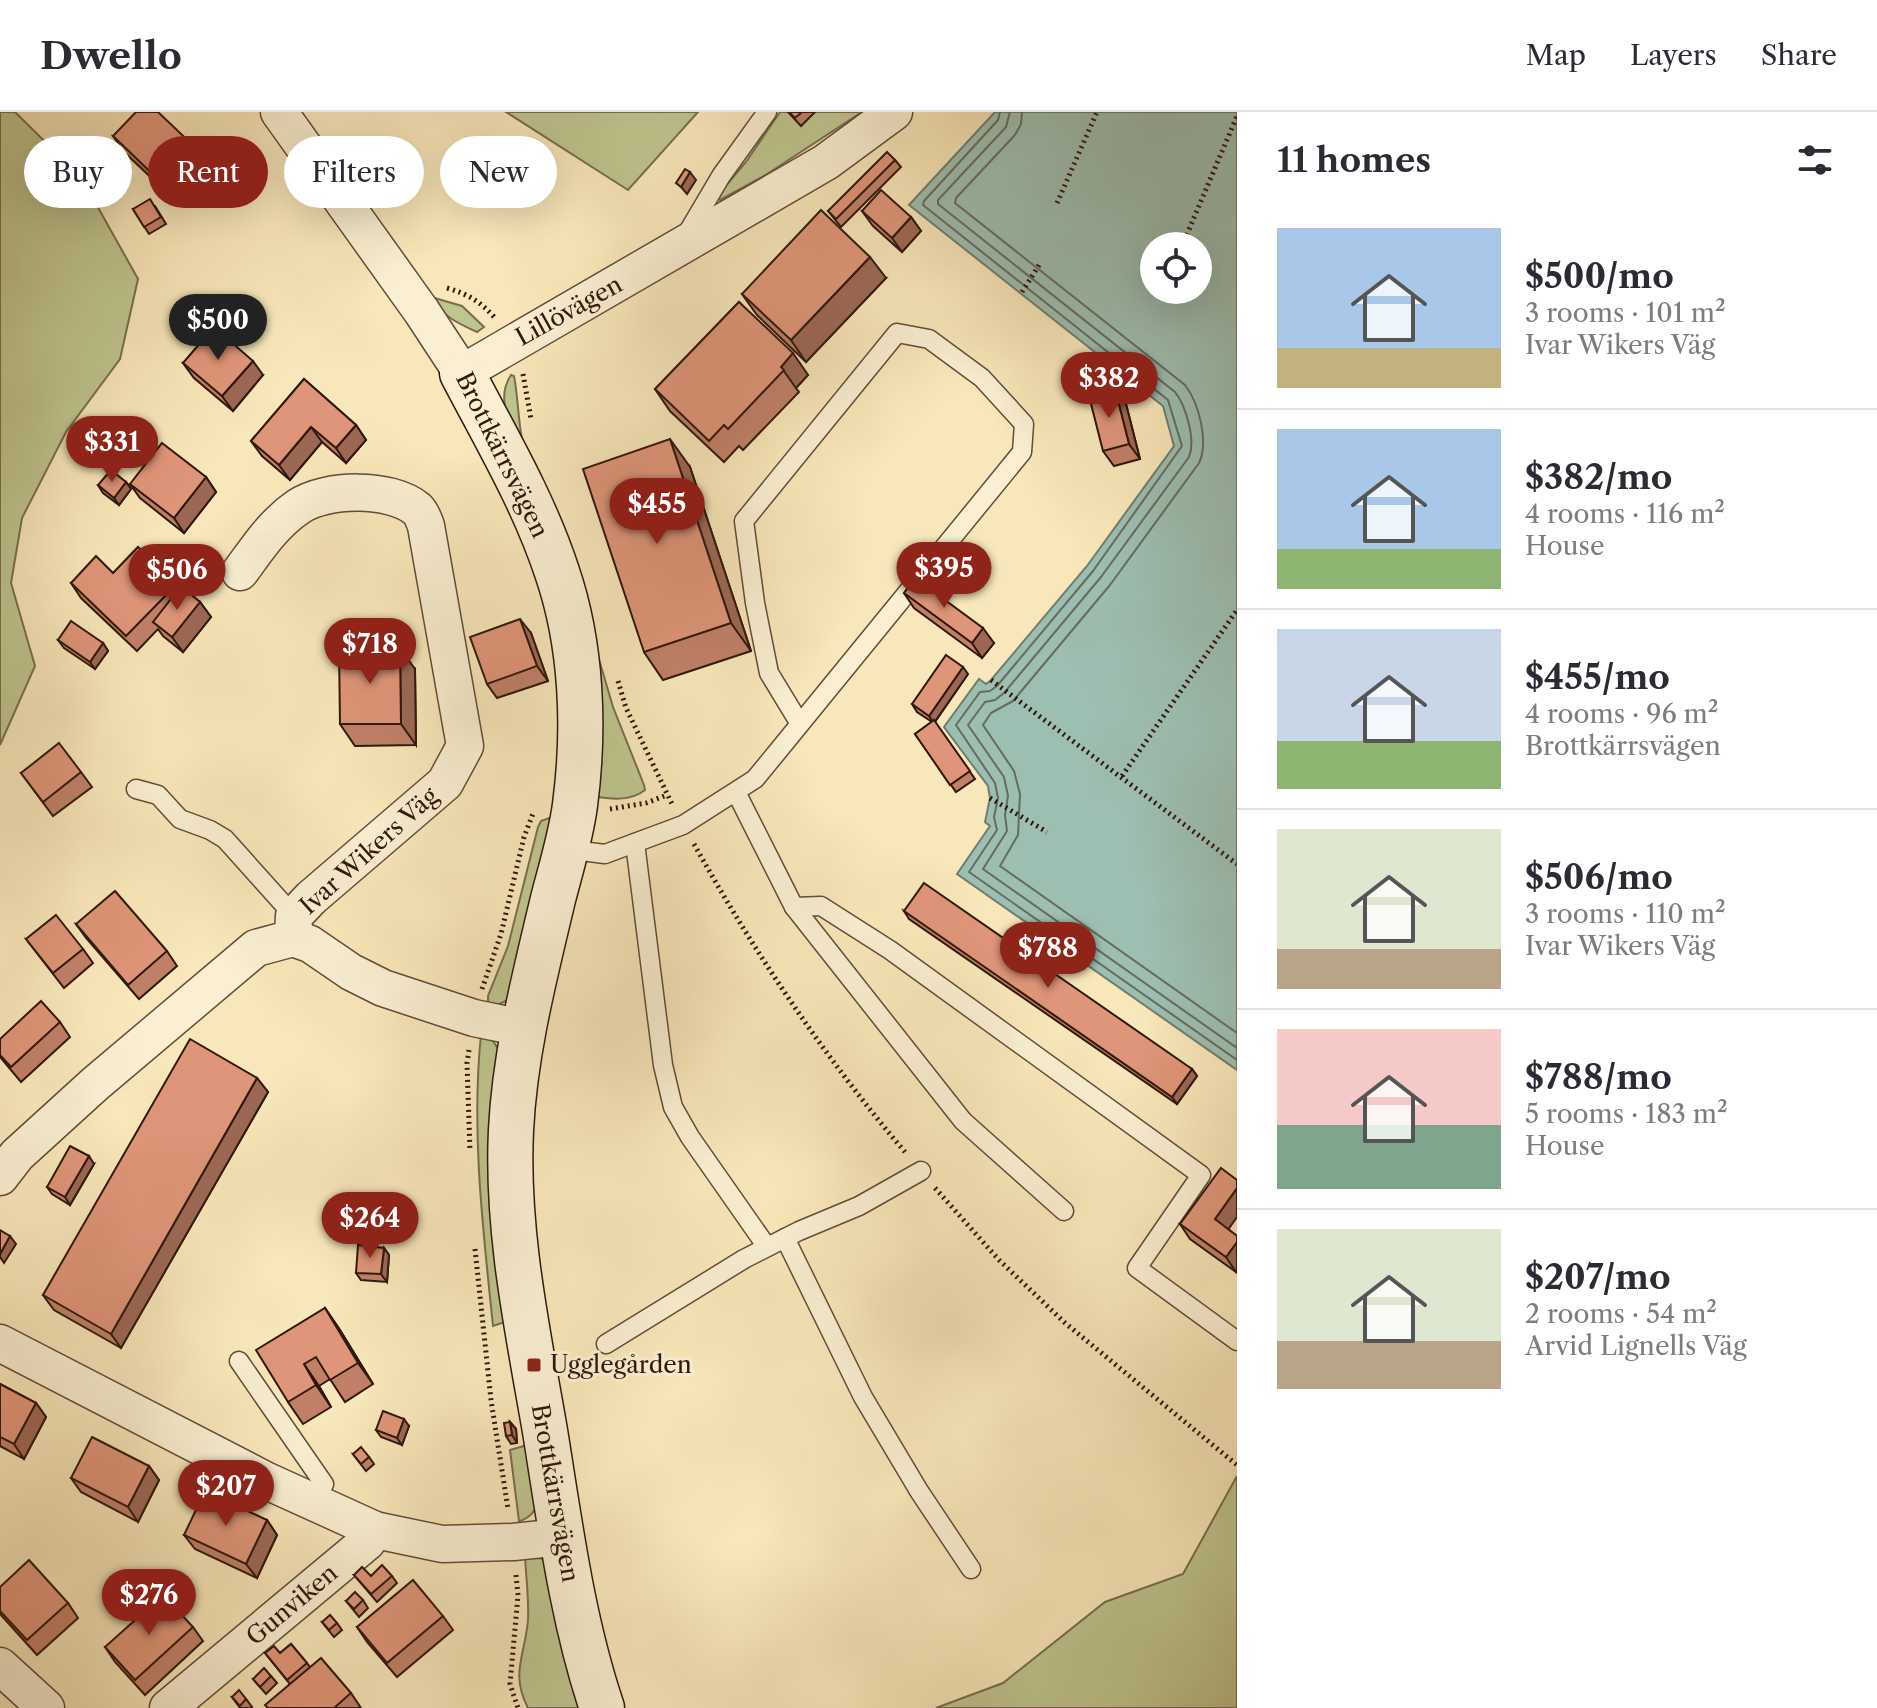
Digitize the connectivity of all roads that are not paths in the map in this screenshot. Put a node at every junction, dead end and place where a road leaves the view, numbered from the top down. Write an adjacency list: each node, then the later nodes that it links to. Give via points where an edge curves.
1 (279, 112): 5 (street, Brottkärrsvägen)
2 (767, 112): 4 (lane, Lillövägen)
3 (894, 112): 4 (street, Lillövägen, via 826,162)
4 (676, 251): 5 (street, Lillövägen)
5 (462, 373): 11 (street, Brottkärrsvägen, via 531,506 558,574 571,630 579,677 579,736 575,806)
6 (240, 572): 13 (street, Ivar Wikers Väg, via 269,532 299,506 318,498 376,493 419,511 465,746 445,783 322,888)
7 (800, 724): 7 (lane, via 769,673 744,521 897,333 929,339 982,378 1024,424 1022,452); 9 (lane, via 755,779)
8 (136, 789): 13 (lane, via 158,795 180,819 225,839)
9 (736, 792): 10 (lane, via 683,825); 12 (lane)
10 (635, 843): 11 (lane, via 605,854); 19 (lane, via 673,1107)
11 (565, 849): 14 (street, Brottkärrsvägen)
12 (794, 907): 17 (lane, via 963,1121); 20 (lane, via 821,906 890,950 1201,1175 1137,1268)
13 (294, 927): 14 (street, via 310,944 383,988); 16 (street, via 256,948 95,1084)
14 (523, 1028): 26 (street, Brottkärrsvägen, via 511,1130 514,1231)
15 (921, 1171): 18 (lane)
16 (0, 1177)
17 (1064, 1211)
18 (785, 1238): 19 (lane); 27 (lane, via 863,1397)
19 (767, 1247): 22 (lane)
20 (1237, 1341)
21 (0, 1343): 24 (street)
22 (606, 1344)
23 (239, 1361): 24 (lane, via 324,1484)
24 (314, 1503): 25 (street)
25 (375, 1530): 26 (street, via 442,1544); 30 (street, Gunviken)
26 (562, 1537): 31 (street, Brottkärrsvägen, via 587,1664)
27 (971, 1569)
28 (0, 1666): 29 (street)
29 (46, 1708)
30 (168, 1708)
31 (602, 1708)

